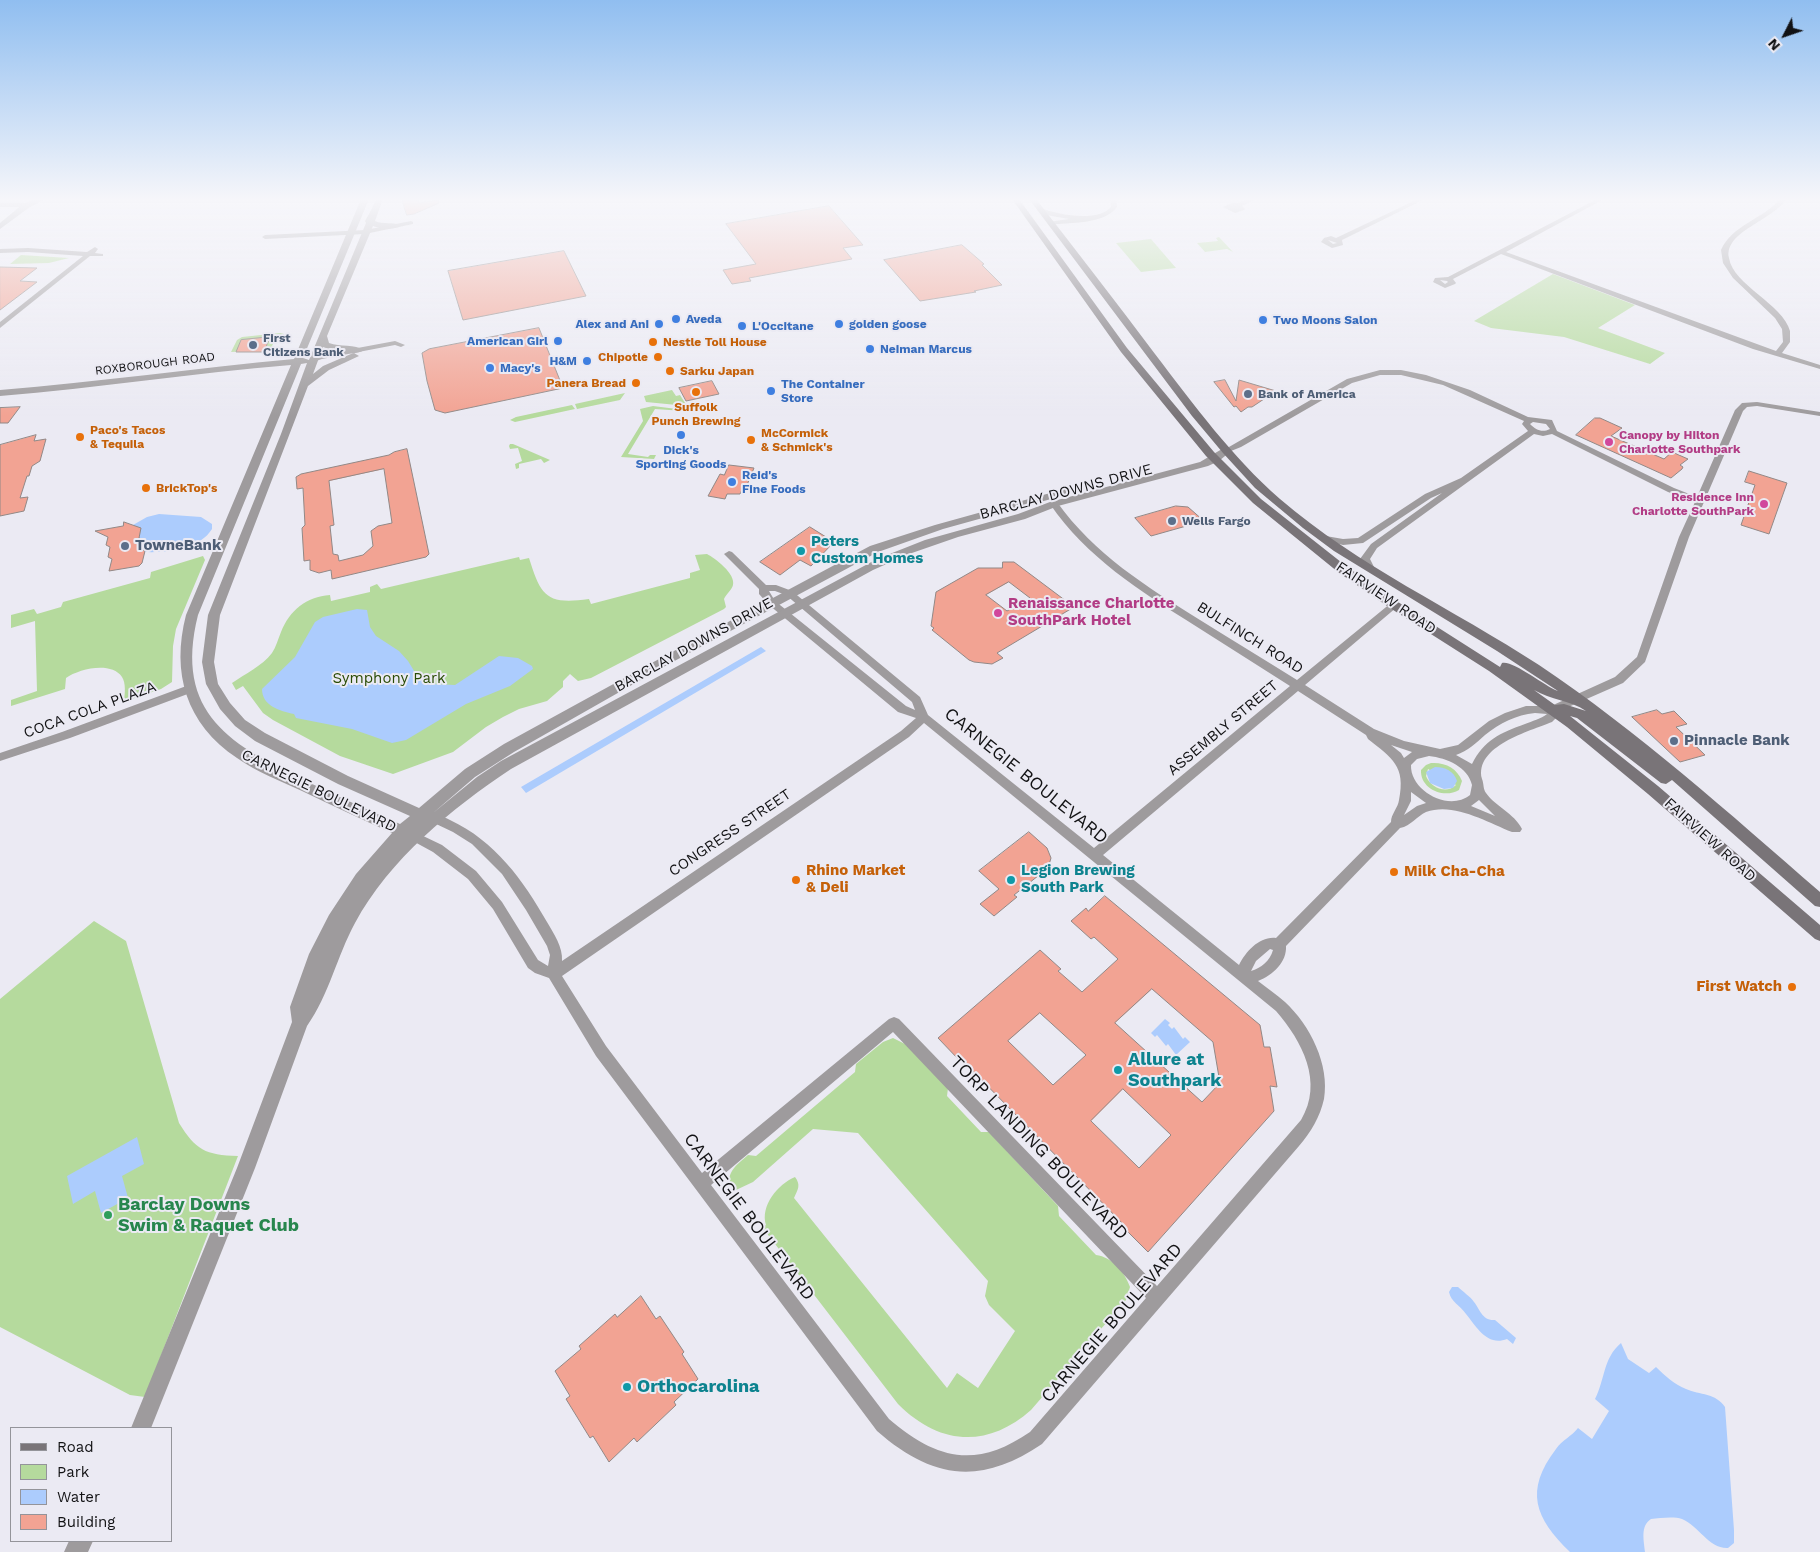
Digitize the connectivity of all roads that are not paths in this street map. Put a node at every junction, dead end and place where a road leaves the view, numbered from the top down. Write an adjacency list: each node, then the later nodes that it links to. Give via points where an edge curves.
1 (67, 271): 12 (street)
2 (335, 271): 17 (street, CARNEGIE BOULEVARD)
3 (349, 271): 13 (street, CARNEGIE BOULEVARD)
4 (1068, 271): 26 (main road, FAIRVIEW ROAD, via 1119,343)
5 (1077, 271): 11 (main road, via 1093,292)
6 (1087, 271): 11 (main road, FAIRVIEW ROAD)
7 (1465, 271): 10 (street)
8 (1553, 271): 15 (street)
9 (1732, 271): 15 (street, via 1786,324 1789,339)
10 (1449, 280)
11 (1106, 296): 25 (main road, FAIRVIEW ROAD)
12 (0, 326)
13 (323, 336): 14 (street, via 325,344 333,349); 16 (street, CARNEGIE BOULEVARD)
14 (356, 353): 16 (street); 19 (street, via 326,368)
15 (1777, 354): 18 (street)
16 (313, 360): 17 (street, ROXBOROUGH ROAD); 19 (street, CARNEGIE BOULEVARD)
17 (297, 362): 20 (street, ROXBOROUGH ROAD); 40 (street, CARNEGIE BOULEVARD, via 189,624 184,650)
18 (1820, 367)
19 (303, 387): 52 (street, CARNEGIE BOULEVARD, via 214,615 208,662 212,684 240,723 260,738)
20 (0, 393)
21 (1820, 414): 29 (street, via 1745,405 1739,410)
22 (1528, 420): 23 (street, via 1526,424); 24 (street, BARCLAY DOWNS DRIVE, via 1549,422 1554,427); 25 (street, BARCLAY DOWNS DRIVE, via 1431,378 1398,372 1374,373 1356,378)
23 (1533, 431): 24 (street, BARCLAY DOWNS DRIVE); 27 (street)
24 (1553, 432): 29 (street, BARCLAY DOWNS DRIVE, via 1678,494)
25 (1226, 451): 26 (street, BARCLAY DOWNS DRIVE); 30 (main road, FAIRVIEW ROAD, via 1279,503)
26 (1212, 457): 28 (street, BARCLAY DOWNS DRIVE); 37 (main road, FAIRVIEW ROAD, via 1285,525)
27 (1464, 480): 30 (street, via 1428,496 1360,541 1343,542); 32 (street, via 1374,546 1364,559)
28 (1051, 500): 34 (street, BARCLAY DOWNS DRIVE, via 914,534 874,549); 36 (street, BARCLAY DOWNS DRIVE, via 1037,512 903,552); 39 (street, BULFINCH ROAD, via 1077,535 1108,561)
29 (1699, 501): 41 (street, via 1641,659 1619,680)
30 (1322, 536): 32 (main road, FAIRVIEW ROAD)
31 (729, 554): 33 (street, CARNEGIE BOULEVARD)
32 (1369, 567): 41 (main road, FAIRVIEW ROAD)
33 (764, 588): 34 (street, CARNEGIE BOULEVARD, via 776,588); 35 (street, CARNEGIE BOULEVARD, via 765,596)
34 (789, 594): 35 (street, BARCLAY DOWNS DRIVE); 36 (street, CARNEGIE BOULEVARD)
35 (772, 603): 38 (street, CARNEGIE BOULEVARD); 52 (street, BARCLAY DOWNS DRIVE, via 509,748 462,779)
36 (800, 603): 38 (street, BARCLAY DOWNS DRIVE); 43 (street, CARNEGIE BOULEVARD, via 916,700)
37 (1394, 605): 39 (street, ASSEMBLY STREET); 41 (main road, via 1436,624 1545,691); 42 (main road, FAIRVIEW ROAD)
38 (783, 612): 43 (street, CARNEGIE BOULEVARD, via 902,709); 53 (street, BARCLAY DOWNS DRIVE, via 506,765)
39 (1297, 685): 44 (street, BULFINCH ROAD); 56 (street, ASSEMBLY STREET)
40 (189, 689): 46 (street, COCA COLA PLAZA); 55 (street, CARNEGIE BOULEVARD, via 204,719 242,755)
41 (1578, 698): 42 (street); 49 (main road, FAIRVIEW ROAD)
42 (1552, 710): 45 (street, via 1539,707 1526,710 1491,725 1464,748); 48 (street, via 1548,719 1503,736 1490,745 1479,761); 49 (main road, via 1564,709 1582,715 1675,786); 58 (main road, FAIRVIEW ROAD, via 1630,770)
43 (924, 717): 56 (street, CARNEGIE BOULEVARD); 60 (street, CONGRESS STREET, via 905,734)
44 (1370, 732): 45 (street, BULFINCH ROAD, via 1409,747); 47 (street, BULFINCH ROAD, via 1397,756)
45 (1434, 752): 47 (street, via 1412,757 1406,763); 48 (street, via 1460,761 1471,770)
46 (0, 757)
47 (1406, 774): 50 (street, via 1411,786 1420,794); 54 (street, via 1404,801)
48 (1477, 783): 51 (street, via 1472,800); 51 (street, via 1487,803 1516,829)
49 (1696, 793): 57 (main road, FAIRVIEW ROAD)
50 (1444, 805): 51 (street); 54 (street, via 1423,808)
51 (1456, 806)
52 (420, 814): 53 (street, CARNEGIE BOULEVARD); 55 (street, BARCLAY DOWNS DRIVE)
53 (436, 819): 55 (street, BARCLAY DOWNS DRIVE); 60 (street, CARNEGIE BOULEVARD, via 482,845 506,868 553,945 556,955)
54 (1397, 823): 59 (street)
55 (409, 834): 60 (street, CARNEGIE BOULEVARD, via 447,854 474,875 499,907 533,964); 64 (street, BARCLAY DOWNS DRIVE, via 359,903 337,943 308,1012 300,1022 242,1177)
56 (1095, 855): 61 (street, CARNEGIE BOULEVARD)
57 (1820, 901)
58 (1819, 933)
59 (1279, 944): 61 (street, via 1280,954 1268,968 1257,977); 61 (street, via 1262,947 1245,964)
60 (554, 974): 62 (street, CARNEGIE BOULEVARD, via 601,1052)
61 (1245, 977): 63 (street, CARNEGIE BOULEVARD, via 1281,1007 1303,1035 1316,1067 1315,1105 1296,1138)
62 (700, 1184): 63 (street, TORP LANDING BOULEVARD, via 894,1023); 63 (street, CARNEGIE BOULEVARD, via 883,1425 902,1443 932,1458 955,1464 981,1464 1006,1457 1028,1445)
63 (1158, 1299)
64 (141, 1427)

